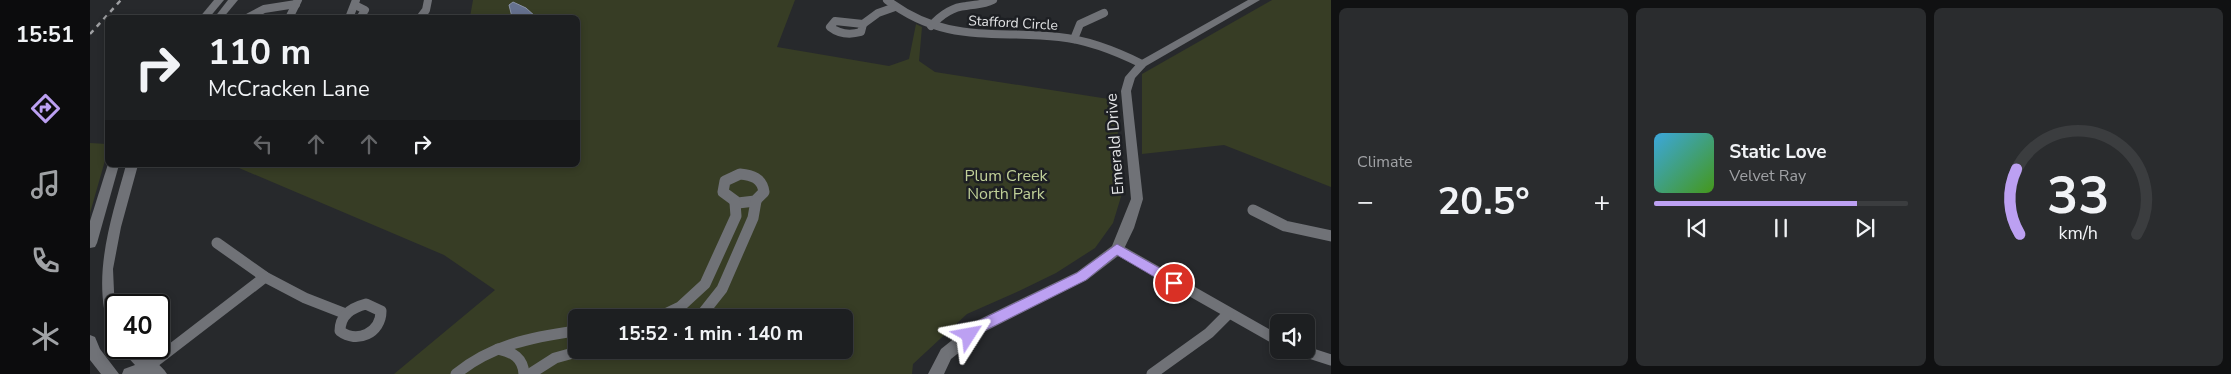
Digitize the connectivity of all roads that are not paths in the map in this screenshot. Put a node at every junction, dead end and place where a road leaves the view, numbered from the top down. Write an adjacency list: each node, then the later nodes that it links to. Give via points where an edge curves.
1 (219, 0): 12 (street)
2 (233, 0): 13 (street)
3 (428, 0): 18 (street)
4 (887, 0): 9 (street, Stafford Circle)
5 (993, 0): 8 (street, via 981,7)
6 (1255, 0): 22 (street, Emerald Drive)
7 (355, 3): 16 (street); 17 (street, via 365,10)
8 (963, 3): 20 (street, via 940,16)
9 (895, 7): 19 (street); 20 (street, Stafford Circle)
10 (294, 8): 14 (street, via 264,9); 15 (street)
11 (1104, 12): 21 (street, via 1080,21)
12 (206, 15)
13 (220, 15)
14 (253, 15)
15 (266, 15)
16 (350, 15)
17 (362, 15)
18 (422, 15)
19 (863, 24)
20 (931, 26): 21 (street, Stafford Circle, via 972,34)
21 (1074, 39): 22 (street, Stafford Circle)
22 (1142, 64): 31 (street, Emerald Drive, via 1130,78 1126,91 1137,199)
23 (112, 167): 29 (street)
24 (131, 167): 33 (street, via 105,269)
25 (756, 201): 26 (street); 26 (street, via 764,192 762,182 754,176 740,174 730,177 723,186 726,197); 35 (street, via 753,218 722,289)
26 (735, 203): 34 (street, via 736,216 705,284)
27 (1253, 210): 28 (street, via 1285,226)
28 (1331, 236)
29 (90, 243)
30 (217, 244): 32 (street)
31 (1117, 249): 37 (street); 52 (street, Emerald Drive, via 1082,276 981,326 946,354)
32 (265, 276): 36 (street, via 305,298); 46 (street)
33 (107, 294)
34 (676, 309)
35 (706, 309)
36 (346, 314)
37 (1228, 314): 39 (street); 53 (street, via 1209,333)
38 (568, 332): 41 (street)
39 (1270, 335)
40 (90, 342): 47 (street, via 94,353)
41 (495, 349): 49 (street); 50 (street, via 509,350 519,356)
42 (568, 354): 51 (street, via 554,357)
43 (1315, 355): 45 (street)
44 (139, 359): 46 (street)
45 (1331, 360)
46 (150, 372): 48 (street)
47 (112, 374)
48 (130, 374)
49 (456, 374)
50 (524, 374)
51 (530, 374)
52 (936, 374)
53 (1152, 374)

